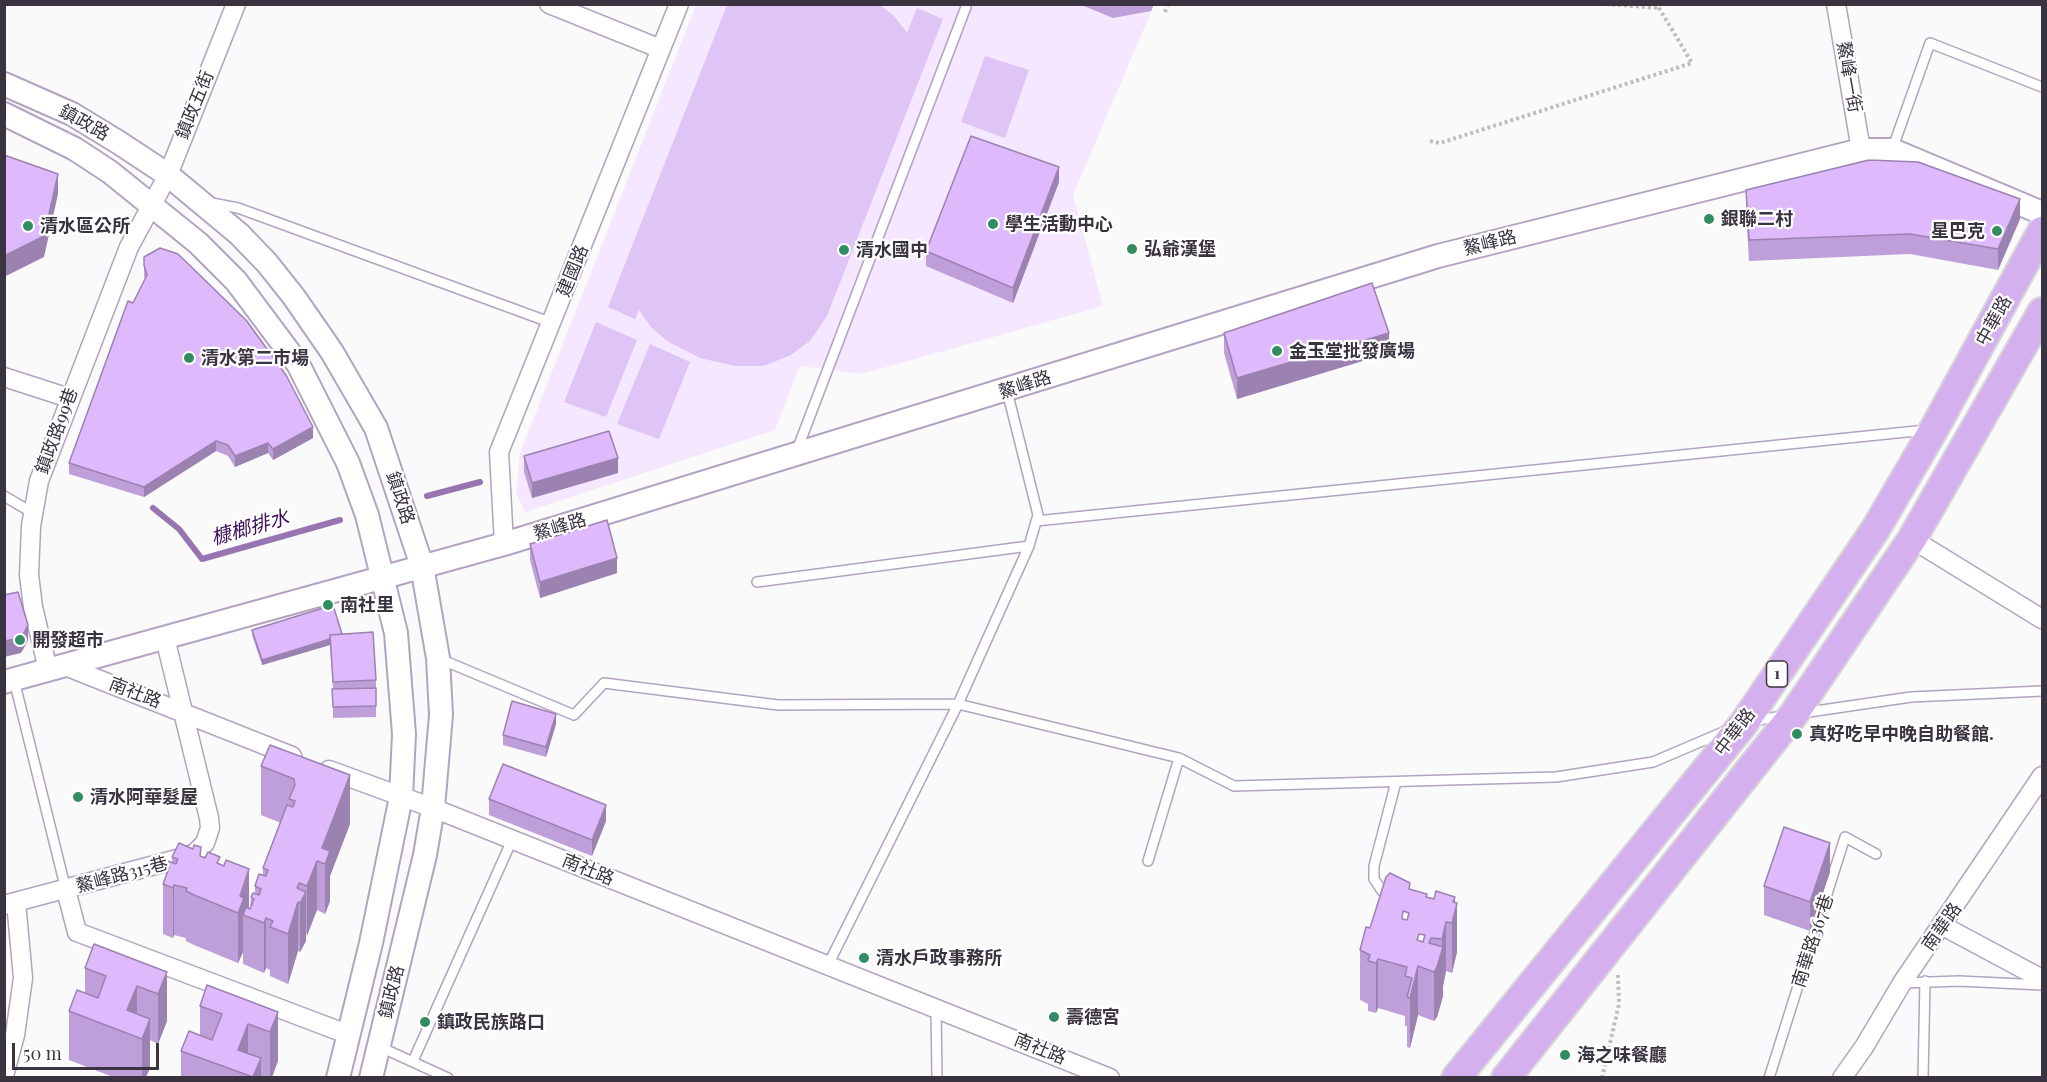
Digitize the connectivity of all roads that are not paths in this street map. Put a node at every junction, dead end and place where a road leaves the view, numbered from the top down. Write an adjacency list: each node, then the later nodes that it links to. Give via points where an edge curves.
1 (236, 4): 12 (street, 鎮政五街)
2 (549, 4): 6 (street)
3 (679, 4): 6 (street, 建國路)
4 (1836, 4): 10 (street, 鰲峰一街)
5 (966, 7): 23 (lane)
6 (662, 49): 18 (street, 建國路)
7 (4, 84): 12 (street, 鎮政路, via 72,114)
8 (2043, 87): 11 (lane, via 1930,43)
9 (4, 114): 14 (street, 鎮政路, via 75,149)
10 (1861, 150): 11 (street, 鰲峰路); 20 (street, 鰲峰路, via 1438,256)
11 (1892, 150): 15 (street, 鰲峰路)
12 (168, 175): 13 (street, 鎮政路); 14 (street, 鎮政五街)
13 (199, 201): 18 (lane, via 238,208); 30 (street, 鎮政路, via 267,263 332,352 376,428)
14 (151, 204): 21 (street, 鎮政路99巷, via 129,246); 31 (street, 鎮政路, via 236,280 298,364 348,463 367,515)
15 (2043, 213)
16 (2043, 231): 22 (main road, 中華路 / 1)
17 (2043, 312): 27 (main road, 中華路 / 1)
18 (552, 323): 28 (street, 建國路, via 499,452)
19 (4, 377): 21 (street)
20 (1007, 391): 23 (street, 鰲峰路); 26 (lane, via 1032,486)
21 (69, 398): 25 (street, 鎮政路99巷, via 39,481)
22 (1935, 429): 26 (lane); 42 (main road, 中華路 / 1, via 1875,530)
23 (796, 454): 28 (street, 鰲峰路)
24 (4, 496): 25 (lane)
25 (33, 513): 36 (street, 鎮政路99巷, via 29,543 33,607)
26 (1036, 521): 29 (lane)
27 (1912, 539): 33 (street); 41 (main road, 中華路 / 1)
28 (504, 544): 30 (street, 鰲峰路)
29 (1029, 546): 32 (lane); 39 (lane)
30 (422, 566): 31 (street, 鰲峰路); 35 (street, 鎮政路)
31 (383, 578): 34 (street, 鰲峰路); 46 (street, 鎮政路, via 396,633 404,734)
32 (758, 582)
33 (2043, 619)
34 (165, 638): 36 (street, 鰲峰路); 40 (street, 鰲峰路315巷)
35 (438, 658): 39 (lane, via 574,715 604,683 778,705); 47 (street, 鎮政路, via 441,715)
36 (56, 668): 37 (street, 鰲峰路); 40 (street, 南社路)
37 (9, 680): 51 (lane)
38 (2043, 691): 41 (lane, via 1911,697)
39 (958, 704): 43 (lane); 55 (lane)
40 (183, 712): 46 (street, 南社路); 51 (street, 鰲峰路315巷, via 209,818 205,843 185,857)
41 (1794, 714): 42 (lane); 71 (main road, 中華路 / 1)
42 (1744, 723): 45 (lane, via 1653,762 1556,777); 70 (main road, 中華路 / 1)
43 (1179, 758): 45 (lane, via 1234,786); 50 (lane)
44 (2043, 776): 54 (street, 南華路)
45 (1396, 782): 52 (lane, via 1374,879 1382,891)
46 (400, 797): 47 (street, 南社路); 61 (street, 鎮政路, via 371,943)
47 (433, 808): 48 (street, 南社路); 62 (street, 鎮政路)
48 (512, 840): 55 (street, 南社路); 63 (lane)
49 (1876, 854): 72 (lane, 南華路367巷, via 1845,837)
50 (1149, 861)
51 (66, 890): 53 (street, 鰲峰路315巷); 61 (street, via 77,932)
52 (1403, 894)
53 (10, 903): 64 (street, via 23,978)
54 (1943, 926): 56 (street); 58 (street, 南華路)
55 (828, 965): 60 (street, 南社路)
56 (2043, 979)
57 (1925, 981): 58 (lane); 59 (lane); 74 (lane)
58 (1902, 982): 73 (street, 南華路)
59 (2043, 985)
60 (936, 1006): 68 (lane); 69 (street, 南社路)
61 (347, 1034): 65 (street, 鎮政路)
62 (378, 1046): 63 (lane); 66 (street, 鎮政路)
63 (412, 1061): 67 (lane)
64 (4, 1076)
65 (338, 1077)
66 (371, 1077)
67 (448, 1077)
68 (937, 1077)
69 (1110, 1077)
70 (1456, 1077)
71 (1506, 1077)
72 (1769, 1077)
73 (1842, 1077)
74 (1923, 1077)

